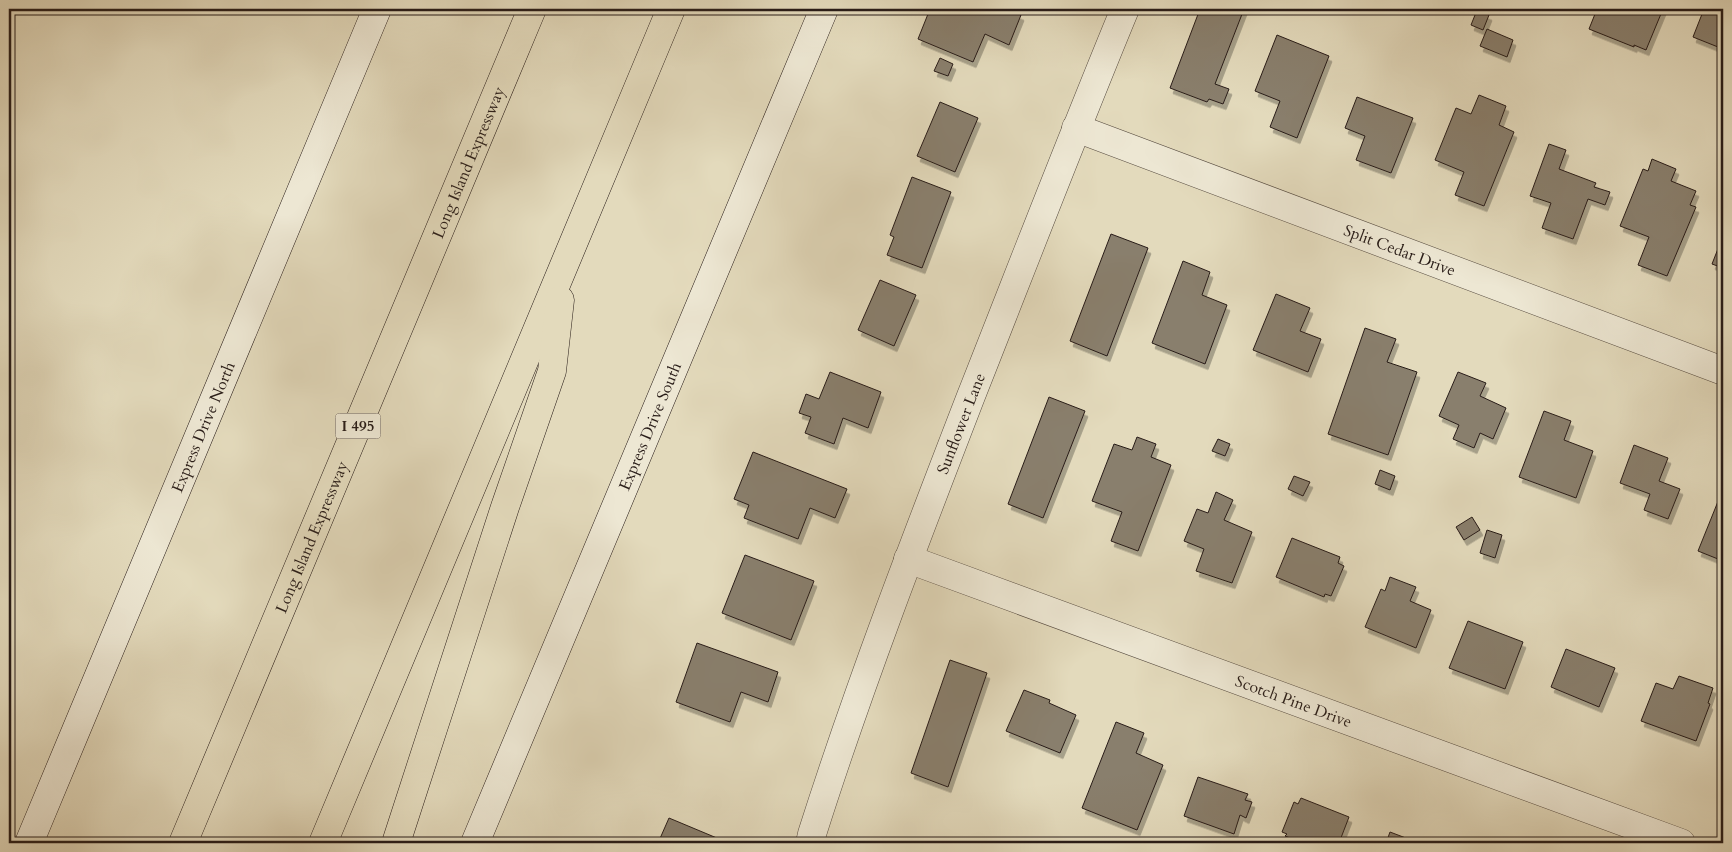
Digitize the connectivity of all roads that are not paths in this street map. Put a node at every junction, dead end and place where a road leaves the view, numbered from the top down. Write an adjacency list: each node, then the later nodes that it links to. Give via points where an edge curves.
1 (377, 9): 10 (street, Express Drive North)
2 (532, 9): 11 (highway, Long Island Expressway / I 495)
3 (671, 9): 7 (highway)
4 (824, 9): 14 (street, Express Drive South)
5 (1126, 9): 6 (street, Sunflower Lane)
6 (1076, 128): 8 (street, Split Cedar Drive); 9 (street, Sunflower Lane)
7 (564, 268): 12 (highway); 13 (highway, via 552,371 504,507)
8 (1723, 371)
9 (908, 559): 15 (street, Sunflower Lane, via 834,762); 16 (street, Scotch Pine Drive)
10 (29, 843)
11 (184, 843)
12 (323, 843)
13 (396, 843)
14 (476, 843)
15 (810, 843)
16 (1681, 843)

